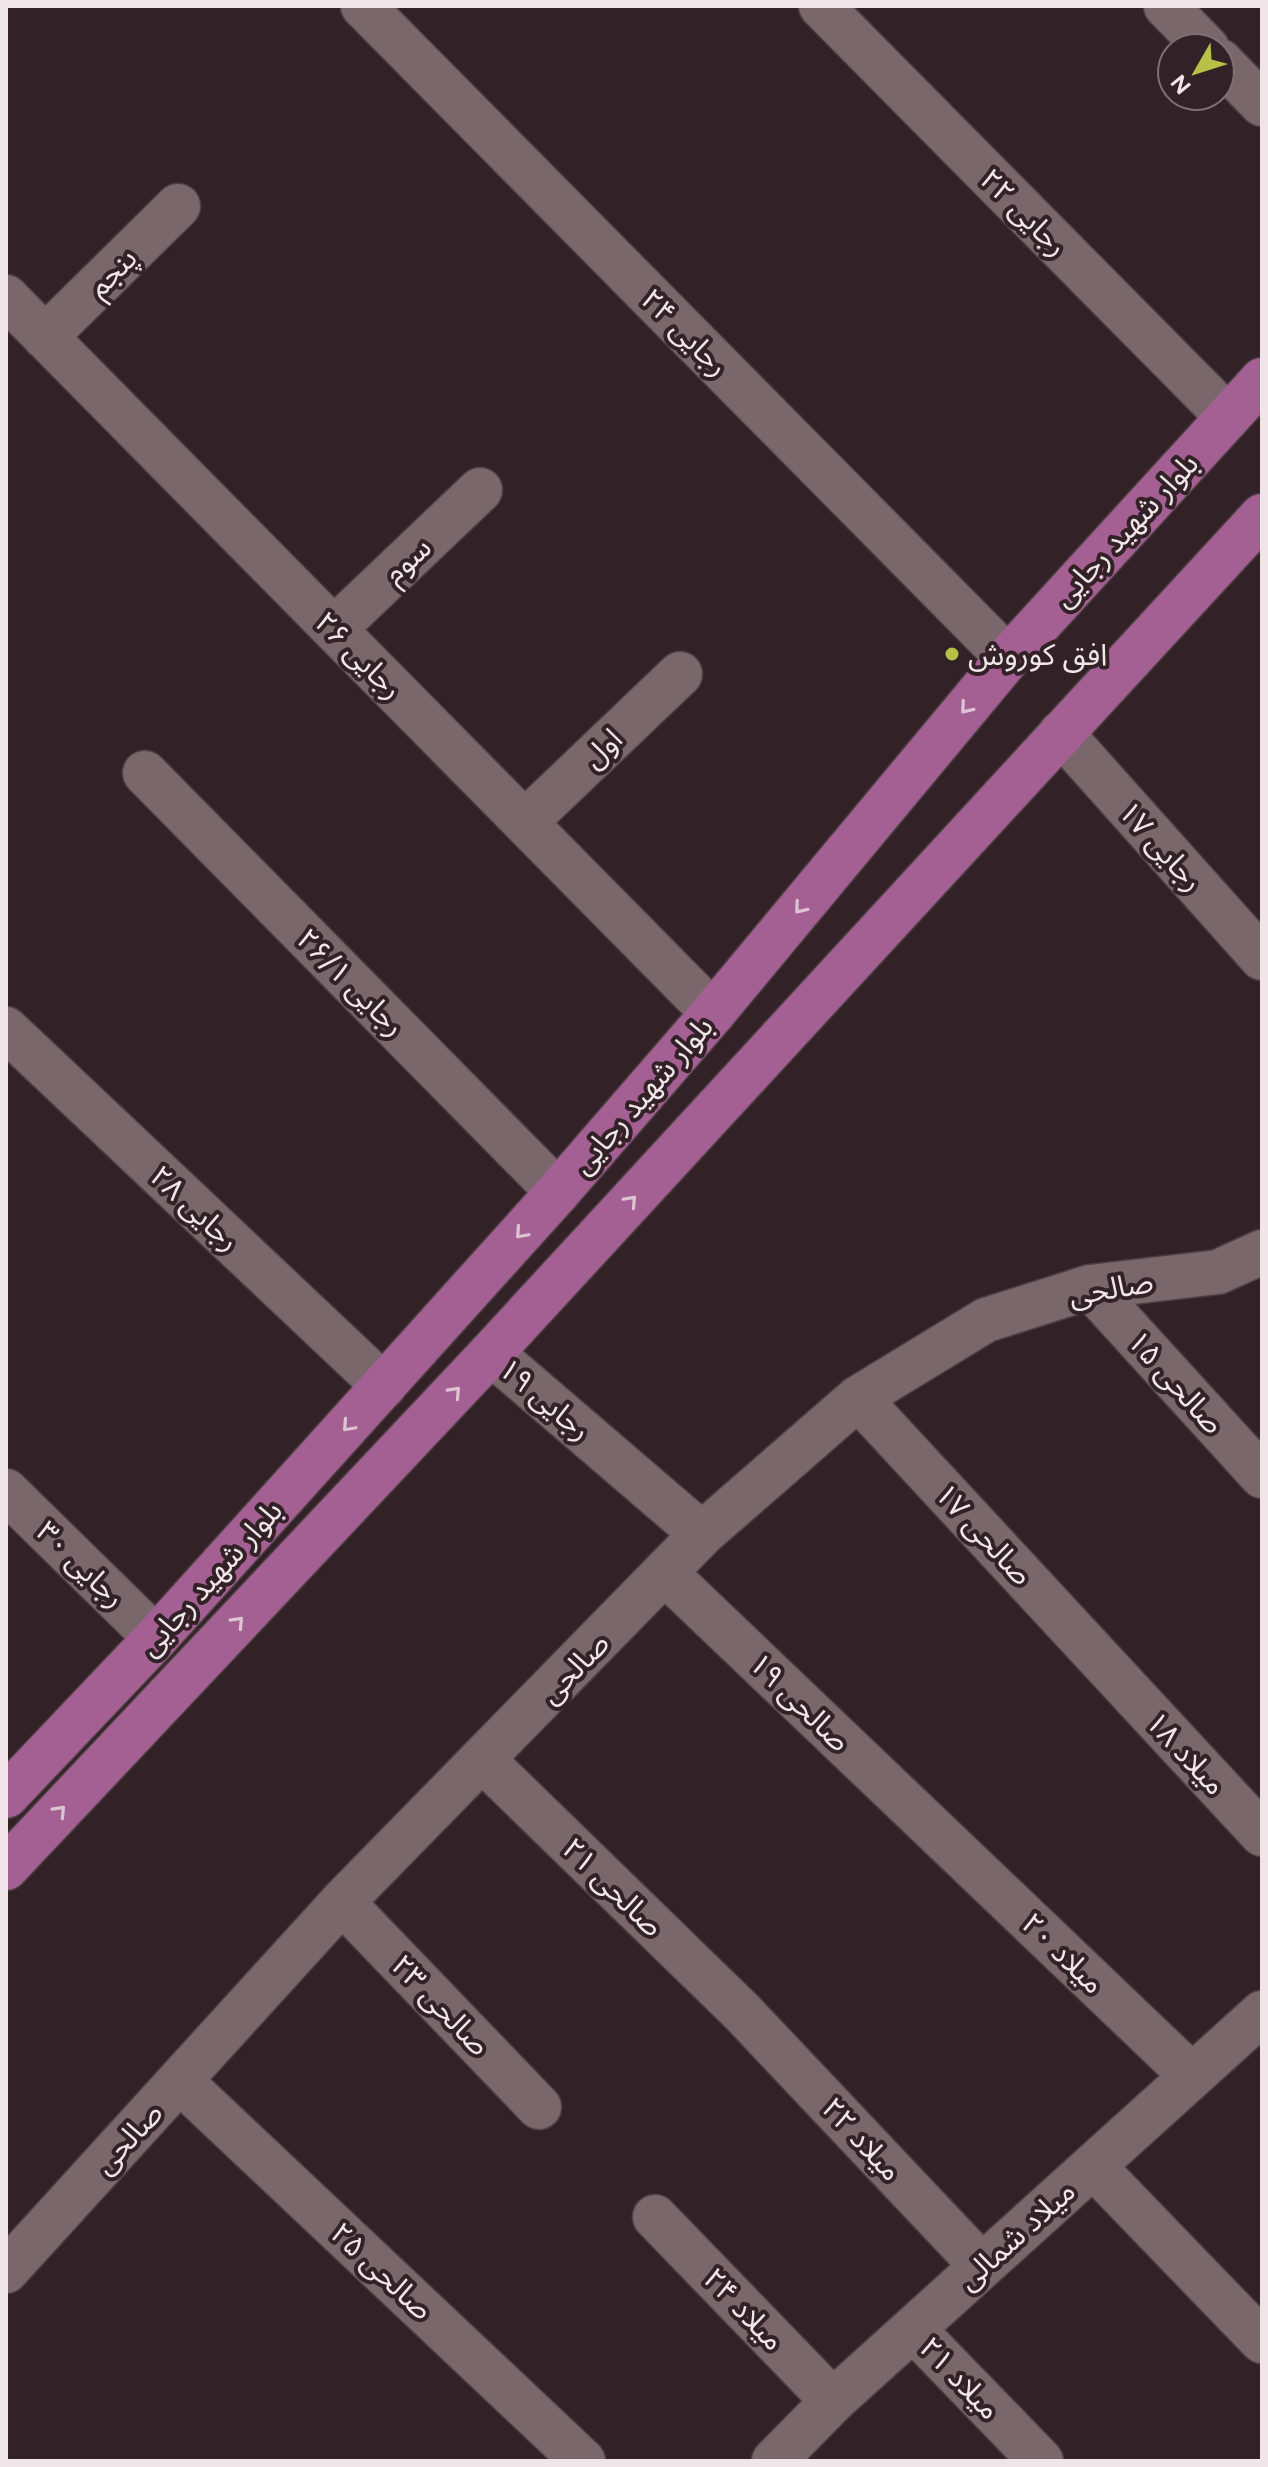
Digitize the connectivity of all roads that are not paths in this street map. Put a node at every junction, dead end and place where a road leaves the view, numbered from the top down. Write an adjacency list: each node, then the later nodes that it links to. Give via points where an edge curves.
1 (363, 6): 14 (street, رجایی ۲۴)
2 (821, 6): 10 (street, رجایی ۲۲)
3 (1166, 6): 4 (street)
4 (1191, 32)
5 (1236, 77): 6 (street)
6 (1262, 104)
7 (178, 206): 9 (street, پنجم)
8 (6, 297): 9 (street, رجایی ۲۶)
9 (45, 337): 13 (street, رجایی ۲۶)
10 (1252, 395): 14 (main road, بلوار شهید رجایی)
11 (480, 490): 13 (street, سوم)
12 (1262, 516): 16 (main road, بلوار شهید رجایی)
13 (334, 629): 18 (street, رجایی ۲۶)
14 (1008, 658): 20 (main road, بلوار شهید رجایی, one-way to 20)
15 (680, 674): 18 (street, اول)
16 (1061, 733): 19 (street, رجایی ۱۷); 25 (main road, بلوار شهید رجایی, one-way to 16)
17 (145, 773): 22 (street, رجایی ۲۶/۱)
18 (525, 822): 20 (street, رجایی ۲۶)
19 (1262, 958)
20 (713, 1013): 22 (main road, بلوار شهید رجایی)
21 (6, 1029): 26 (street, رجایی ۲۸)
22 (558, 1192): 26 (main road, بلوار شهید رجایی, one-way to 26)
23 (1262, 1252): 24 (street, صالحی, via 1218,1272)
24 (1090, 1287): 27 (street, صالحی, via 986,1320); 28 (street, صالحی ۱۵)
25 (491, 1353): 30 (street, رجایی ۱۹); 38 (main road, بلوار شهید رجایی, one-way to 25)
26 (384, 1386): 32 (main road, بلوار شهید رجایی, one-way to 32)
27 (858, 1398): 30 (street, صالحی); 33 (street, صالحی ۱۷)
28 (1262, 1476)
29 (6, 1491): 32 (street, رجایی ۳۰)
30 (702, 1534): 31 (street, صالحی)
31 (666, 1574): 34 (street, صالحی); 36 (street, صالحی ۱۹)
32 (156, 1638): 35 (main road, بلوار شهید رجایی)
33 (1110, 1671): 37 (street, میلاد ۱۸)
34 (484, 1761): 39 (street, صالحی); 40 (street, صالحی ۲۱)
35 (13, 1775)
36 (934, 1830): 42 (street, میلاد ۲۰)
37 (1262, 1834)
38 (6, 1868)
39 (342, 1902): 43 (street, صالحی); 44 (street, صالحی ۲۳)
40 (742, 2012): 47 (street, میلاد ۲۲)
41 (1262, 2013): 42 (street, میلاد شمالی)
42 (1192, 2076): 45 (street, میلاد شمالی)
43 (180, 2081): 48 (street, صالحی); 52 (street, صالحی ۲۵)
44 (539, 2107)
45 (1093, 2166): 47 (street, میلاد شمالی); 50 (street)
46 (655, 2217): 51 (street, میلاد ۲۴)
47 (982, 2266): 49 (street, میلاد شمالی)
48 (6, 2271)
49 (913, 2329): 51 (street, میلاد شمالی); 54 (street, میلاد ۲۱)
50 (1262, 2341)
51 (833, 2401): 53 (street, میلاد شمالی)
52 (583, 2461)
53 (774, 2461)
54 (1041, 2461)

